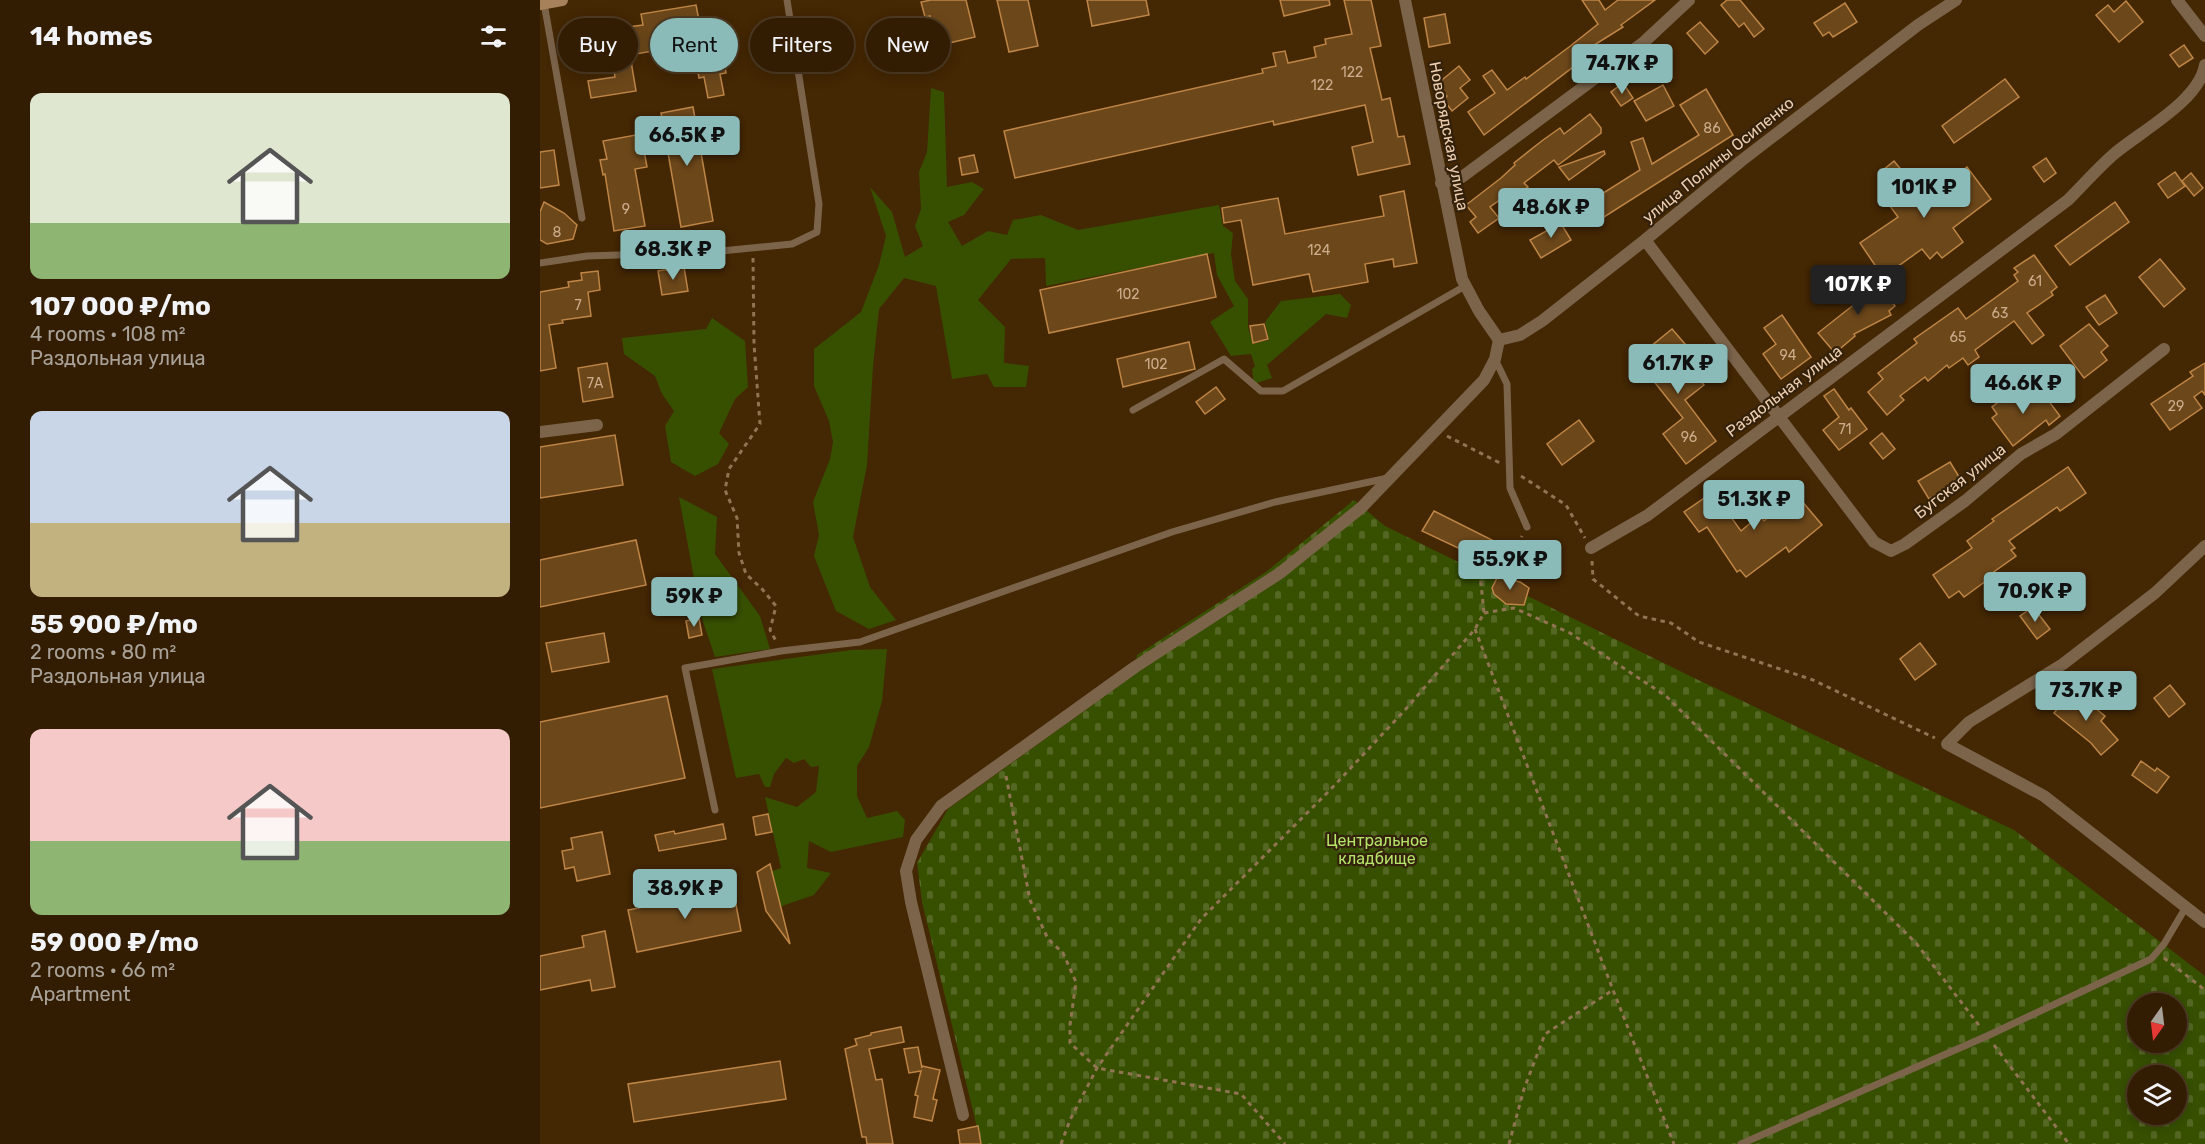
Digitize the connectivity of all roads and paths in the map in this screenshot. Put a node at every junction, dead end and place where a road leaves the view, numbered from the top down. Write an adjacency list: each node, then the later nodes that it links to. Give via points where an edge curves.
1 (562, 0): 7 (main road)
2 (787, 0): 13 (lane, via 819,204 817,232 792,244)
3 (1405, 0): 10 (street, Новорядская улица)
4 (1689, 0): 10 (street, via 1644,42 1462,177)
5 (1956, 0): 12 (street, улица Полины Осипенко, via 1918,25)
6 (2177, 0): 8 (street)
7 (542, 3): 11 (lane)
8 (2205, 36)
9 (2205, 65): 20 (street, Раздольная улица, via 2190,96 2113,155 2068,200)
10 (1441, 183): 15 (street, Новорядская улица)
11 (582, 218)
12 (1645, 240): 16 (street, улица Полины Осипенко, via 1542,321 1520,335); 20 (street)
13 (753, 248): 14 (lane); 31 (path, via 760,424 729,469 725,490 737,518 746,574 776,606 770,630)
14 (540, 262)
15 (1465, 286): 16 (street, Новорядская улица); 19 (lane, via 1283,391 1261,391 1224,359)
16 (1499, 340): 18 (street)
17 (2164, 349): 20 (street, Бугская улица, via 2056,434 2021,454 1965,501 1891,551 1874,542)
18 (1496, 359): 22 (street, via 1484,380); 24 (lane, via 1507,384)
19 (1133, 410)
20 (1778, 416): 28 (street, Раздольная улица, via 1648,515)
21 (597, 425): 23 (street)
22 (1436, 430): 24 (path); 25 (street)
23 (540, 432)
24 (1510, 469): 26 (lane, via 1510,488); 28 (path, via 1566,505)
25 (1390, 477): 31 (lane, via 1275,502 1172,532 860,642); 33 (street, via 1362,507 1280,573 1135,667)
26 (1527, 527): 29 (path, via 1509,563 1480,573)
27 (2205, 546): 32 (street, via 2155,593 2063,664 1969,722)
28 (1591, 548): 32 (path, via 1593,579 1639,616 1671,623 1699,642 1813,680)
29 (1484, 613): 30 (path); 40 (path, via 1514,608 1570,633 1666,696 1916,943)
30 (1475, 629): 38 (path); 41 (path, via 1331,789 1201,919)
31 (781, 651): 34 (lane, via 686,668)
32 (1947, 744): 35 (street, via 2044,796)
33 (999, 765): 41 (path, via 1005,768 1030,900 1048,939 1062,953 1076,982 1070,1043); 42 (street, via 941,806 916,840 906,871)
34 (715, 810)
35 (2186, 907): 36 (street); 37 (lane)
36 (2205, 922)
37 (2157, 952): 39 (path); 40 (lane, via 2151,959)
38 (1613, 990): 45 (path, via 1545,1034); 46 (path)
39 (2205, 990)
40 (1987, 1036): 47 (lane); 48 (path)
41 (1097, 1068): 43 (path); 44 (path, via 1241,1094)
42 (963, 1114)
43 (1060, 1144)
44 (1285, 1144)
45 (1509, 1144)
46 (1674, 1144)
47 (1742, 1144)
48 (2069, 1144)

